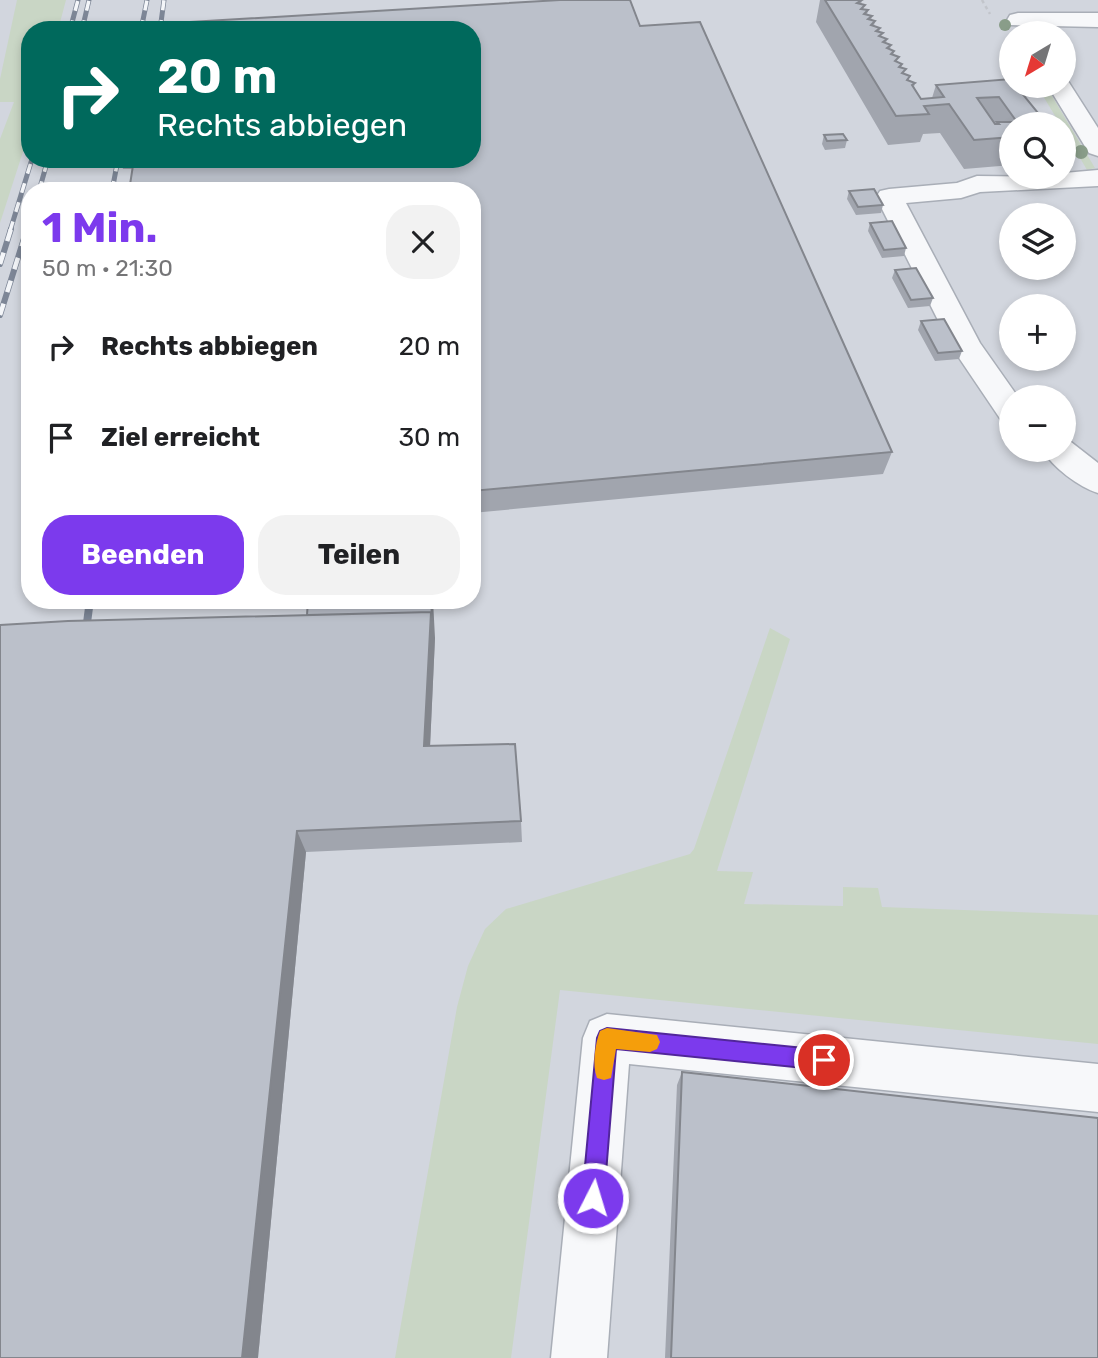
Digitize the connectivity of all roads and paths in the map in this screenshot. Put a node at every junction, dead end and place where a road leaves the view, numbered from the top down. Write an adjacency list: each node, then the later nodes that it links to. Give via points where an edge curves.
1 (1006, 0): 3 (street)
2 (1098, 20): 4 (street)
3 (1018, 21)
4 (1076, 22)
5 (1074, 98): 6 (street)
6 (1098, 148)
7 (1098, 178): 8 (street, via 977,184 961,190 889,197 966,346)
8 (999, 393)
9 (1074, 462): 10 (street)
10 (1098, 481)
11 (1098, 1088): 12 (street, via 607,1038)
12 (579, 1358)

